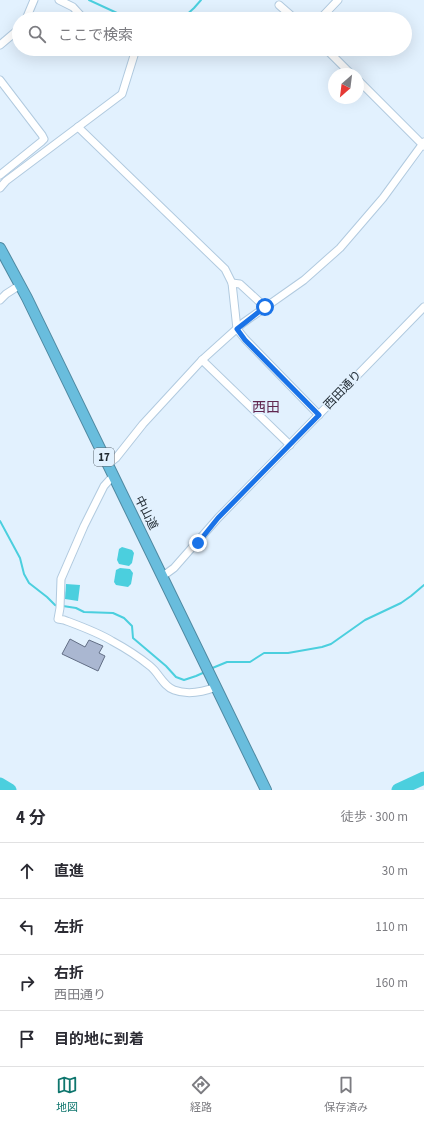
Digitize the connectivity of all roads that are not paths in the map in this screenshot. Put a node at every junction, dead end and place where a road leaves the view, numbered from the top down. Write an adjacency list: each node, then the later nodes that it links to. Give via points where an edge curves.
1 (34, 0): 5 (street)
2 (59, 0): 6 (street, via 73,6)
3 (338, 0): 8 (street)
4 (279, 5): 7 (street)
5 (29, 12)
6 (78, 12)
7 (287, 12)
8 (327, 12)
9 (12, 35): 10 (street)
10 (0, 45)
11 (134, 56): 16 (street, via 122,94)
12 (333, 56): 13 (street)
13 (346, 68)
14 (0, 80): 18 (street, via 44,138)
15 (364, 86): 17 (street)
16 (78, 127): 19 (street); 21 (street, via 225,270)
17 (424, 144): 24 (street, via 383,198 340,248 304,280)
18 (0, 175)
19 (0, 188)
20 (0, 248): 22 (highway, 中山道 / 17)
21 (232, 283): 24 (street, via 240,284); 26 (street)
22 (20, 286): 23 (street); 30 (highway, 中山道 / 17)
23 (0, 300)
24 (265, 307): 26 (street)
25 (424, 307): 28 (street, 西田通り)
26 (237, 329): 27 (street); 28 (street)
27 (202, 360): 29 (street); 30 (street)
28 (319, 415): 29 (street, 西田通り)
29 (290, 445): 32 (street, 西田通り, via 218,518 174,568)
30 (108, 464): 31 (highway, 中山道 / 17)
31 (113, 476): 32 (highway, 中山道 / 17); 33 (street, via 104,486 61,579 58,619 112,641 153,668 171,689 198,692)
32 (163, 576): 33 (highway, 中山道 / 17)
33 (216, 687): 34 (highway, 中山道 / 17)
34 (266, 790)

